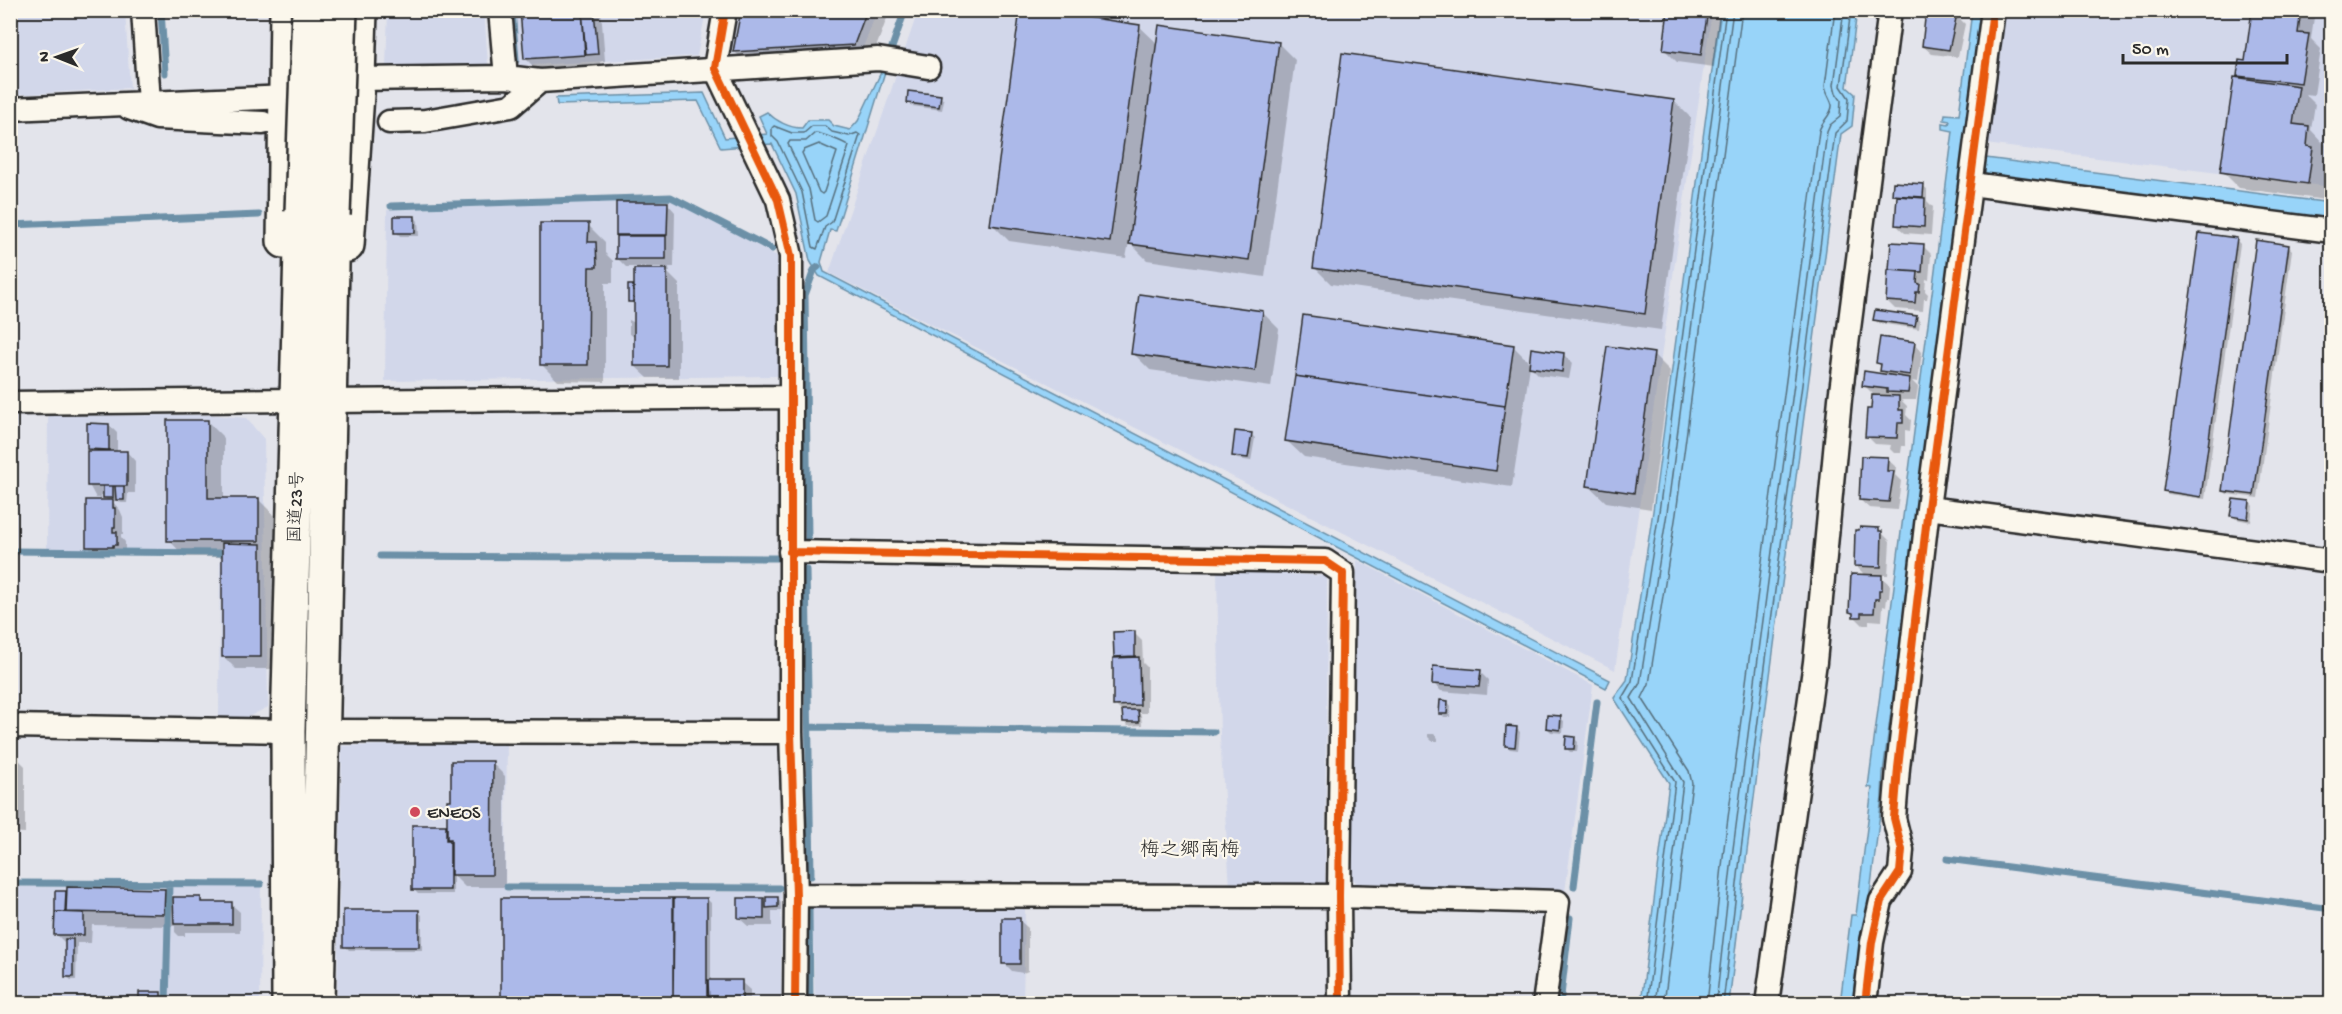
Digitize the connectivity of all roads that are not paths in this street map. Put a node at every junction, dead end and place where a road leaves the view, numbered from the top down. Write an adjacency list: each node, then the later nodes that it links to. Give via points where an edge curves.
1 (142, 10): 16 (street)
2 (287, 10): 15 (highway)
3 (309, 10): 22 (highway, 国道23号, bridge)
4 (340, 10): 22 (highway, 国道23号, bridge)
5 (360, 10): 13 (highway)
6 (500, 10): 12 (street)
7 (724, 10): 11 (street)
8 (1890, 10): 41 (street, via 1840,399 1814,673)
9 (1993, 10): 21 (street)
10 (928, 68): 11 (street, via 878,59)
11 (715, 69): 14 (street); 24 (street, via 778,200 791,256)
12 (506, 77): 13 (street); 14 (street)
13 (358, 79): 25 (highway, via 351,214)
14 (540, 81): 19 (street, via 511,106 425,121)
15 (287, 96): 16 (street); 25 (highway, via 284,322)
16 (149, 103): 17 (street)
17 (120, 104): 18 (street); 20 (street, via 157,118)
18 (10, 109)
19 (389, 122)
20 (263, 123)
21 (1971, 184): 23 (street); 27 (street)
22 (317, 214): 25 (highway, 国道23号)
23 (2331, 231)
24 (791, 397): 25 (street); 28 (street)
25 (313, 401): 26 (street); 31 (highway, 国道23号); 32 (highway, 国道23号)
26 (10, 403)
27 (1928, 508): 29 (street); 42 (street, via 1894,818 1902,849 1900,872 1881,901)
28 (790, 552): 33 (street); 35 (street, via 1325,561 1343,573)
29 (2331, 561)
30 (10, 726): 31 (street)
31 (288, 731): 36 (highway, 国道23号)
32 (322, 731): 33 (street); 37 (highway, 国道23号)
33 (791, 732): 34 (street)
34 (796, 895): 35 (street); 38 (street)
35 (1339, 896): 39 (street); 40 (street, via 1558,902)
36 (289, 1004)
37 (317, 1004)
38 (795, 1004)
39 (1340, 1004)
40 (1544, 1004)
41 (1767, 1004)
42 (1865, 1004)

